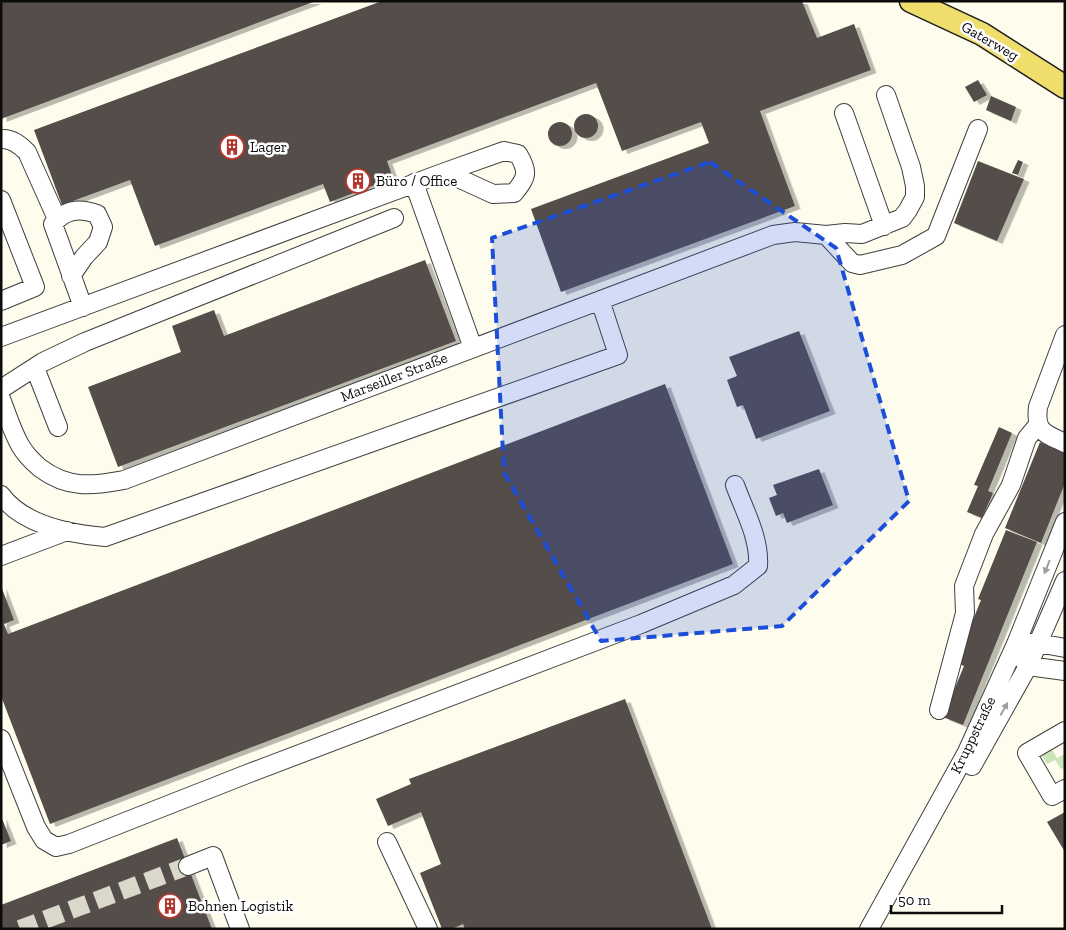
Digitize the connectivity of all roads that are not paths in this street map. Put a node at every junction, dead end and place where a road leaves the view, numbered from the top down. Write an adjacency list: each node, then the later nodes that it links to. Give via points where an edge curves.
1 (911, 1): 2 (main road, Gaterweg, via 982,34)
2 (1065, 87)
3 (886, 96): 12 (street, Marseiller Straße, via 916,186 902,218)
4 (844, 112): 12 (street)
5 (978, 130): 13 (street, via 936,236 902,255 860,265 852,264)
6 (1, 139): 11 (street, via 18,144 27,152)
7 (445, 172): 8 (street)
8 (414, 183): 17 (street); 20 (street)
9 (1, 200): 16 (street, via 34,287)
10 (394, 218): 21 (street, via 85,342)
11 (57, 219): 14 (street, via 53,224); 14 (street, via 60,215 83,209 97,214 103,227 98,242)
12 (884, 226): 13 (street, Marseiller Straße, via 862,234)
13 (826, 235): 15 (street, Marseiller Straße, via 773,234)
14 (72, 276): 17 (street)
15 (600, 300): 20 (street, Marseiller Straße); 30 (street, via 618,354 105,537)
16 (1, 301)
17 (83, 307): 19 (street)
18 (1065, 335): 24 (street, via 1038,408)
19 (1, 337)
20 (473, 348): 23 (street, Marseiller Straße, via 124,480 101,484 78,485 61,481 33,462 20,446)
21 (34, 368): 22 (street); 25 (street)
22 (1, 389)
23 (1, 399)
24 (1038, 425): 26 (street, via 1046,433); 38 (street, via 1027,438 1011,485 984,534 964,586 965,613)
25 (58, 427)
26 (1065, 442)
27 (735, 485): 40 (street, via 759,556 758,566 734,585 641,624 70,844 56,847 44,840)
28 (1, 495): 30 (street, via 25,516)
29 (1065, 522): 34 (street, Kruppstraße, one-way to 34)
30 (67, 532): 31 (street)
31 (1, 556)
32 (1065, 581): 33 (street, Kruppstraße)
33 (1038, 643): 34 (street); 35 (street); 36 (street, Kruppstraße)
34 (1015, 646): 36 (street); 42 (street, Kruppstraße, via 967,752)
35 (1065, 648)
36 (1028, 666): 37 (street); 42 (street, Kruppstraße, one-way to 36, via 952,800)
37 (1065, 671)
38 (939, 710)
39 (1065, 731): 41 (street, via 1027,753 1052,796)
40 (1, 739)
41 (1065, 789)
42 (929, 821): 47 (street, Kruppstraße)
43 (387, 842): 46 (street)
44 (188, 866): 45 (street, via 212,856)
45 (240, 929)
46 (428, 929)
47 (869, 929)

